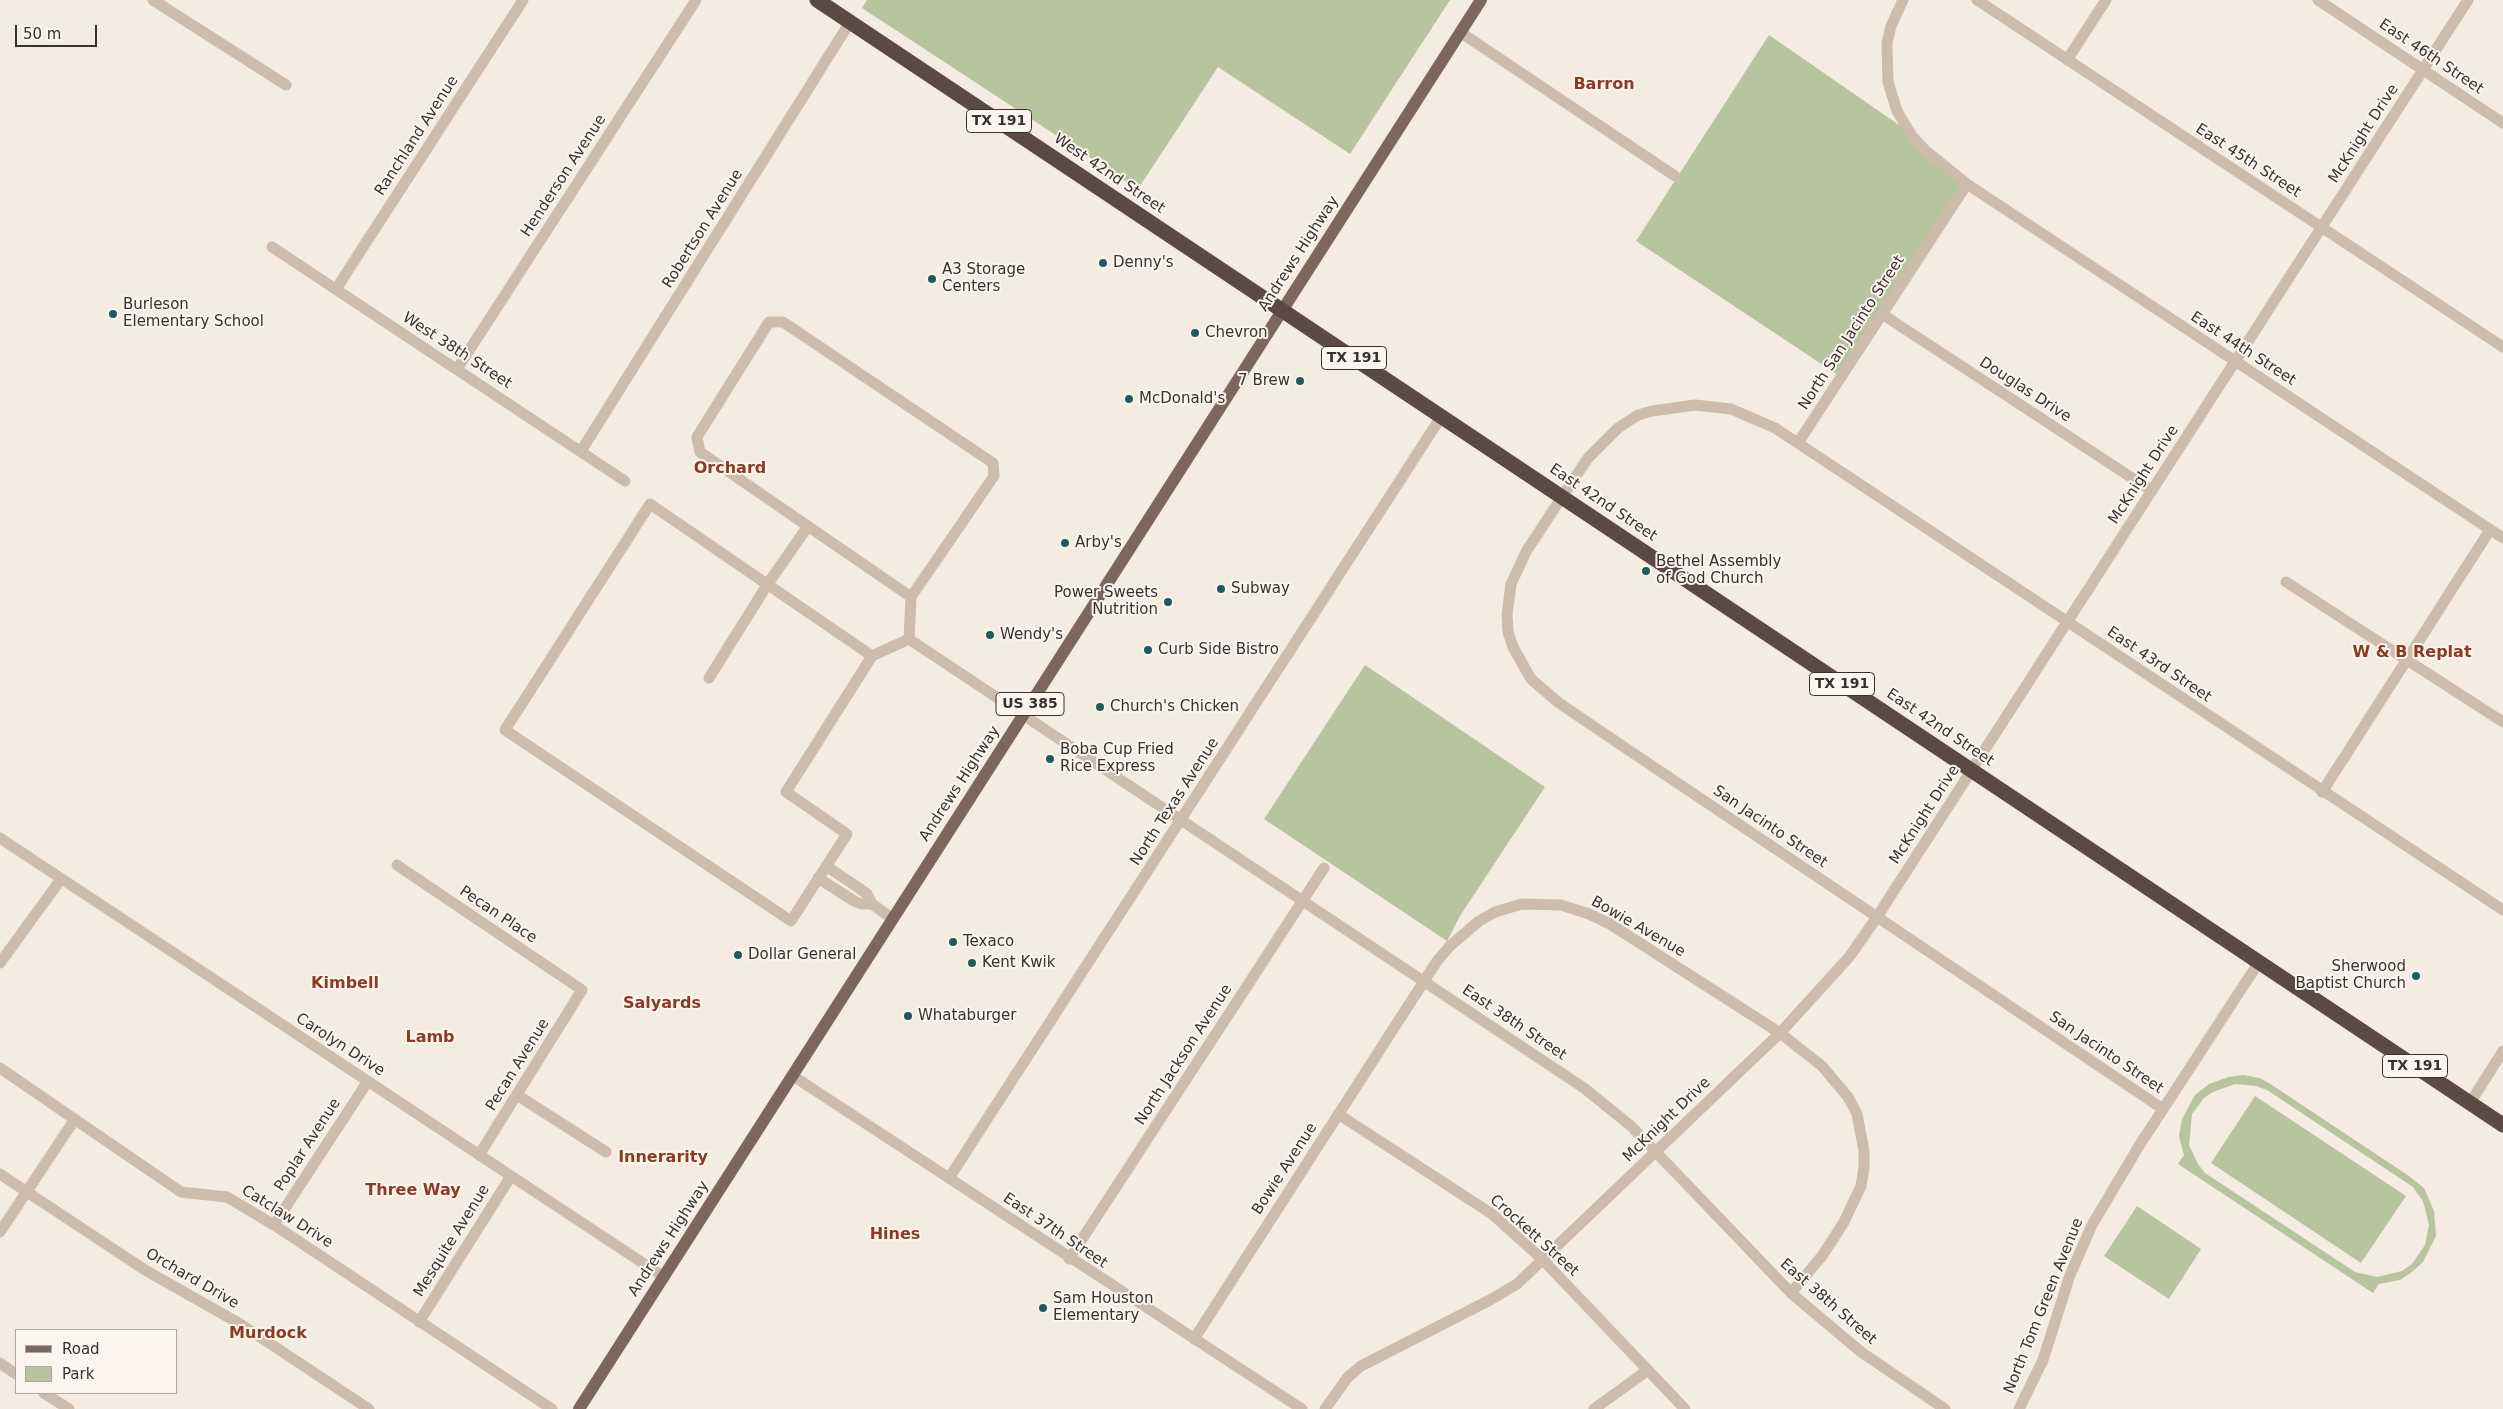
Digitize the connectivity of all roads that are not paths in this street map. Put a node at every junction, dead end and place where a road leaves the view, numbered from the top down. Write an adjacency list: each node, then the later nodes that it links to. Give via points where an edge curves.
1 (153, 0): 15 (street)
2 (523, 0): 21 (street, Ranchland Avenue)
3 (696, 0): 26 (street, Henderson Avenue)
4 (817, 0): 11 (highway, West 42nd Street / TX 191)
5 (1481, 0): 12 (main road, Andrews Highway / US 385)
6 (1903, 0): 18 (street, via 1887,43 1886,61 1892,98 1912,136)
7 (1977, 0): 13 (street, East 45th Street)
8 (2106, 0): 13 (street)
9 (2318, 0): 14 (street, East 46th Street)
10 (2468, 0): 14 (street, McKnight Drive)
11 (850, 22): 22 (highway, West 42nd Street / TX 191); 29 (street, Robertson Avenue)
12 (1460, 32): 17 (street); 22 (main road, Andrews Highway / US 385)
13 (2067, 60): 19 (street, East 45th Street)
14 (2424, 70): 16 (street, East 46th Street); 19 (street, McKnight Drive)
15 (286, 85)
16 (2503, 123)
17 (1675, 176)
18 (1967, 184): 23 (street, North San Jacinto Street); 25 (street, East 44th Street)
19 (2322, 228): 24 (street, East 45th Street); 25 (street, McKnight Drive)
20 (272, 247): 21 (street, West 38th Street)
21 (336, 289): 26 (street, West 38th Street)
22 (1282, 310): 27 (highway, East 42nd Street / TX 191); 44 (main road, Andrews Highway / US 385)
23 (1882, 314): 28 (street, North San Jacinto Street); 31 (street, Douglas Drive)
24 (2503, 347)
25 (2235, 362): 31 (street, McKnight Drive); 34 (street, East 44th Street)
26 (457, 369): 29 (street, West 38th Street)
27 (1441, 417): 32 (highway, East 42nd Street / TX 191); 48 (street, North Texas Avenue)
28 (1798, 443): 32 (street, via 1755,418 1731,409 1695,405 1652,410 1624,423 1604,440); 39 (street, East 43rd Street)
29 (580, 451): 30 (street, West 38th Street)
30 (626, 481)
31 (2152, 491): 39 (street, McKnight Drive)
32 (1562, 497): 46 (highway, East 42nd Street / TX 191); 58 (street, San Jacinto Street, via 1517,568 1508,600 1508,632 1531,679 1626,749)
33 (808, 526): 37 (street); 38 (street); 38 (street, via 700,452 698,445 697,437 769,322 783,322 993,462 994,476)
34 (2490, 530): 35 (street, East 44th Street); 42 (street)
35 (2503, 538)
36 (2286, 582): 42 (street)
37 (767, 585): 41 (street); 43 (street); 53 (street, via 650,504 505,730 792,921)
38 (911, 597): 40 (street)
39 (2067, 622): 46 (street, McKnight Drive); 47 (street, East 43rd Street)
40 (909, 639): 41 (street); 44 (street)
41 (872, 656): 51 (street, via 786,792 846,834)
42 (2406, 660): 45 (street); 47 (street)
43 (710, 678)
44 (1023, 715): 48 (street, East 38th Street); 59 (main road, Andrews Highway / US 385)
45 (2503, 722)
46 (1972, 770): 58 (street, McKnight Drive); 60 (highway, East 42nd Street / TX 191)
47 (2322, 792): 57 (street, East 43rd Street)
48 (1181, 820): 55 (street, East 38th Street); 80 (street, North Texas Avenue)
49 (0, 838): 54 (street, Carolyn Drive)
50 (397, 865): 63 (street, Pecan Place)
51 (826, 866): 53 (street); 56 (street, via 860,888)
52 (1324, 868): 55 (street, North Jackson Avenue)
53 (818, 878): 56 (street, via 854,901)
54 (61, 879): 61 (street); 68 (street, Carolyn Drive)
55 (1303, 901): 62 (street, East 38th Street); 84 (street, North Jackson Avenue)
56 (872, 904): 59 (street)
57 (2503, 910)
58 (1877, 918): 64 (street, McKnight Drive, via 1850,956); 71 (street, San Jacinto Street)
59 (893, 919): 67 (main road, Andrews Highway / US 385)
60 (2259, 962): 70 (highway, East 42nd Street / TX 191); 71 (street, North Tom Green Avenue)
61 (0, 963)
62 (1423, 981): 64 (street, Bowie Avenue, via 1450,946 1479,921 1522,904 1561,905 1610,924); 72 (street, Bowie Avenue); 76 (street, East 38th Street, via 1584,1088)
63 (582, 990): 69 (street, Pecan Avenue)
64 (1780, 1033): 76 (street, McKnight Drive); 87 (street, Bowie Avenue, via 1838,1083 1857,1114 1864,1150 1864,1168 1856,1200 1822,1256)
65 (2503, 1051): 70 (street)
66 (0, 1068): 73 (street, Catclaw Drive)
67 (793, 1076): 80 (street, East 37th Street); 86 (main road, Andrews Highway / US 385)
68 (368, 1081): 77 (street, Carolyn Drive); 82 (street, Poplar Avenue)
69 (517, 1095): 75 (street); 77 (street, Pecan Avenue)
70 (2470, 1103): 74 (highway, East 42nd Street / TX 191)
71 (2163, 1108): 103 (street, North Tom Green Avenue, via 2119,1177 2083,1244 2043,1360)
72 (1338, 1114): 85 (street, Crockett Street, via 1492,1214); 89 (street, Bowie Avenue)
73 (75, 1118): 81 (street); 82 (street, Catclaw Drive, via 181,1192 227,1197)
74 (2503, 1125)
75 (606, 1152)
76 (1656, 1152): 85 (street, McKnight Drive); 87 (street, East 38th Street)
77 (479, 1155): 79 (street, Carolyn Drive)
78 (0, 1174): 81 (street, Orchard Drive)
79 (511, 1176): 86 (street, Carolyn Drive); 88 (street, Mesquite Avenue)
80 (950, 1178): 84 (street, East 37th Street)
81 (26, 1192): 83 (street); 95 (street, Orchard Drive, via 145,1270 242,1325)
82 (274, 1225): 88 (street, Catclaw Drive)
83 (0, 1232)
84 (1069, 1259): 89 (street, East 37th Street)
85 (1543, 1260): 91 (street, Crockett Street); 99 (street, McKnight Drive, via 1516,1284 1490,1300 1361,1366 1348,1377)
86 (664, 1277): 97 (main road, Andrews Highway / US 385)
87 (1791, 1294): 102 (street, East 38th Street, via 1861,1352)
88 (419, 1322): 96 (street, Catclaw Drive)
89 (1194, 1339): 98 (street, East 37th Street)
90 (0, 1363): 92 (street)
91 (1648, 1370): 100 (street); 101 (street, Crockett Street)
92 (15, 1373)
93 (46, 1394): 94 (street)
94 (69, 1409)
95 (369, 1409)
96 (552, 1409)
97 (579, 1409)
98 (1302, 1409)
99 (1325, 1409)
100 (1594, 1409)
101 (1685, 1409)
102 (1945, 1409)
103 (2019, 1409)

